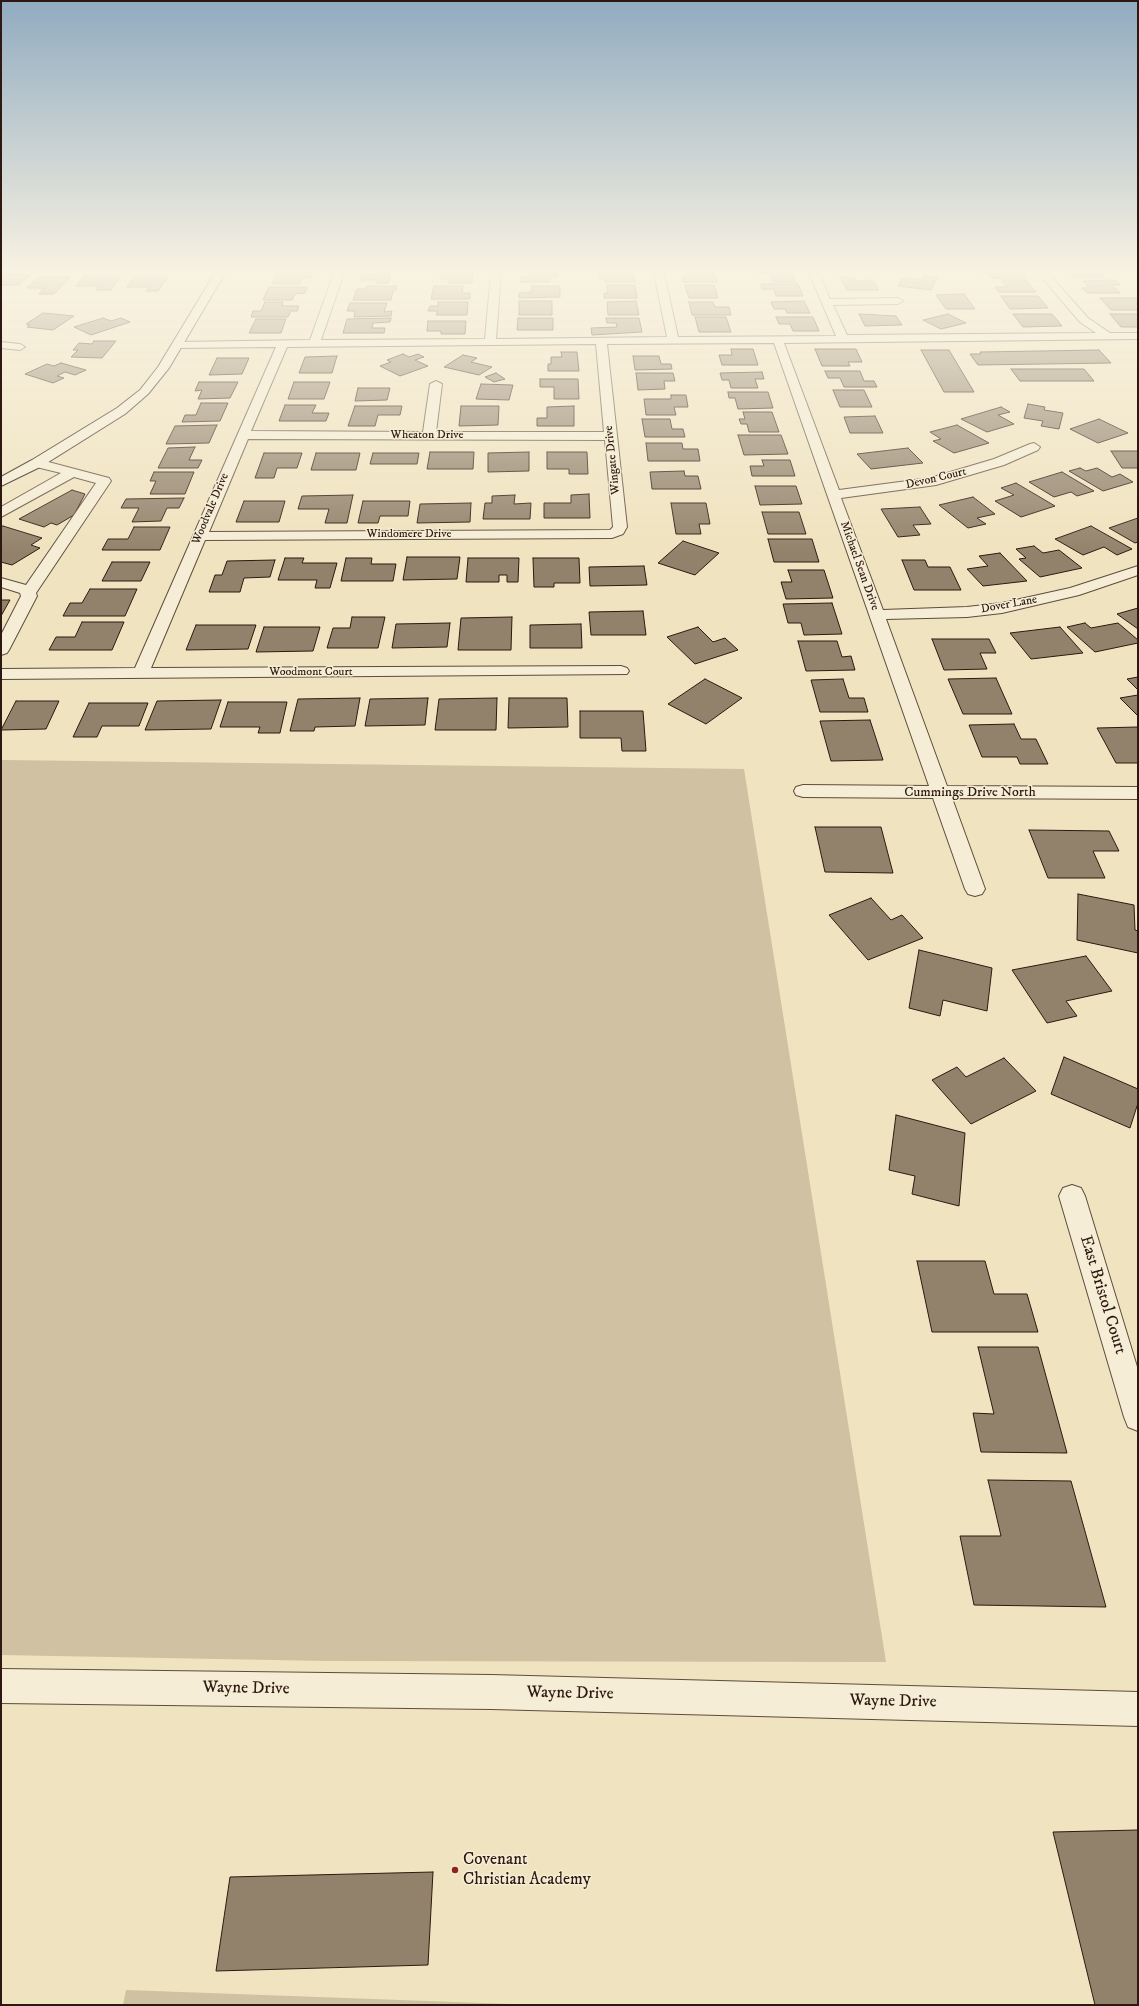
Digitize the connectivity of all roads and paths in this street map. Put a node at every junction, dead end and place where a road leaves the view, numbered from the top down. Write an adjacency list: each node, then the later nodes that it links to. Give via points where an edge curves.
1 (164, 367): 10 (street, via 144,392 121,411)
2 (273, 367): 6 (street, Woodvale Drive)
3 (604, 367): 8 (street, Wingate Drive)
4 (788, 367): 13 (street, Michael Sean Drive)
5 (436, 384): 7 (street)
6 (243, 436): 7 (street, Wheaton Drive); 16 (street, Woodvale Drive)
7 (429, 436): 8 (street, Wheaton Drive)
8 (611, 436): 15 (street, Wingate Drive, via 620,527)
9 (1034, 447): 13 (street, Devon Court, via 999,462 931,482)
10 (37, 463): 11 (street); 12 (street)
11 (73, 472): 14 (street); 19 (street, via 104,481)
12 (1, 482)
13 (834, 496): 20 (street, Michael Sean Drive)
14 (1, 513)
15 (618, 531): 16 (street, Windomere Drive, via 612,534)
16 (200, 536): 24 (street, Woodvale Drive)
17 (1138, 570): 20 (street, Dover Lane, via 1074,592 1002,608)
18 (1, 582): 19 (street, via 27,590)
19 (28, 593): 21 (street, via 22,612)
20 (876, 615): 26 (street, Michael Sean Drive)
21 (1, 650)
22 (622, 671): 24 (street, Woodmont Court)
23 (1, 674): 24 (street, Woodmont Court)
24 (140, 674)
25 (803, 791): 26 (street, Cummings Drive North)
26 (940, 792): 27 (street, Cummings Drive North); 28 (street, Michael Sean Drive)
27 (1138, 793)
28 (975, 889)
29 (1072, 1196): 30 (street, East Bristol Court)
30 (1138, 1417)
31 (1, 1686): 32 (street, Wayne Drive, via 491,1692)
32 (1138, 1708)

